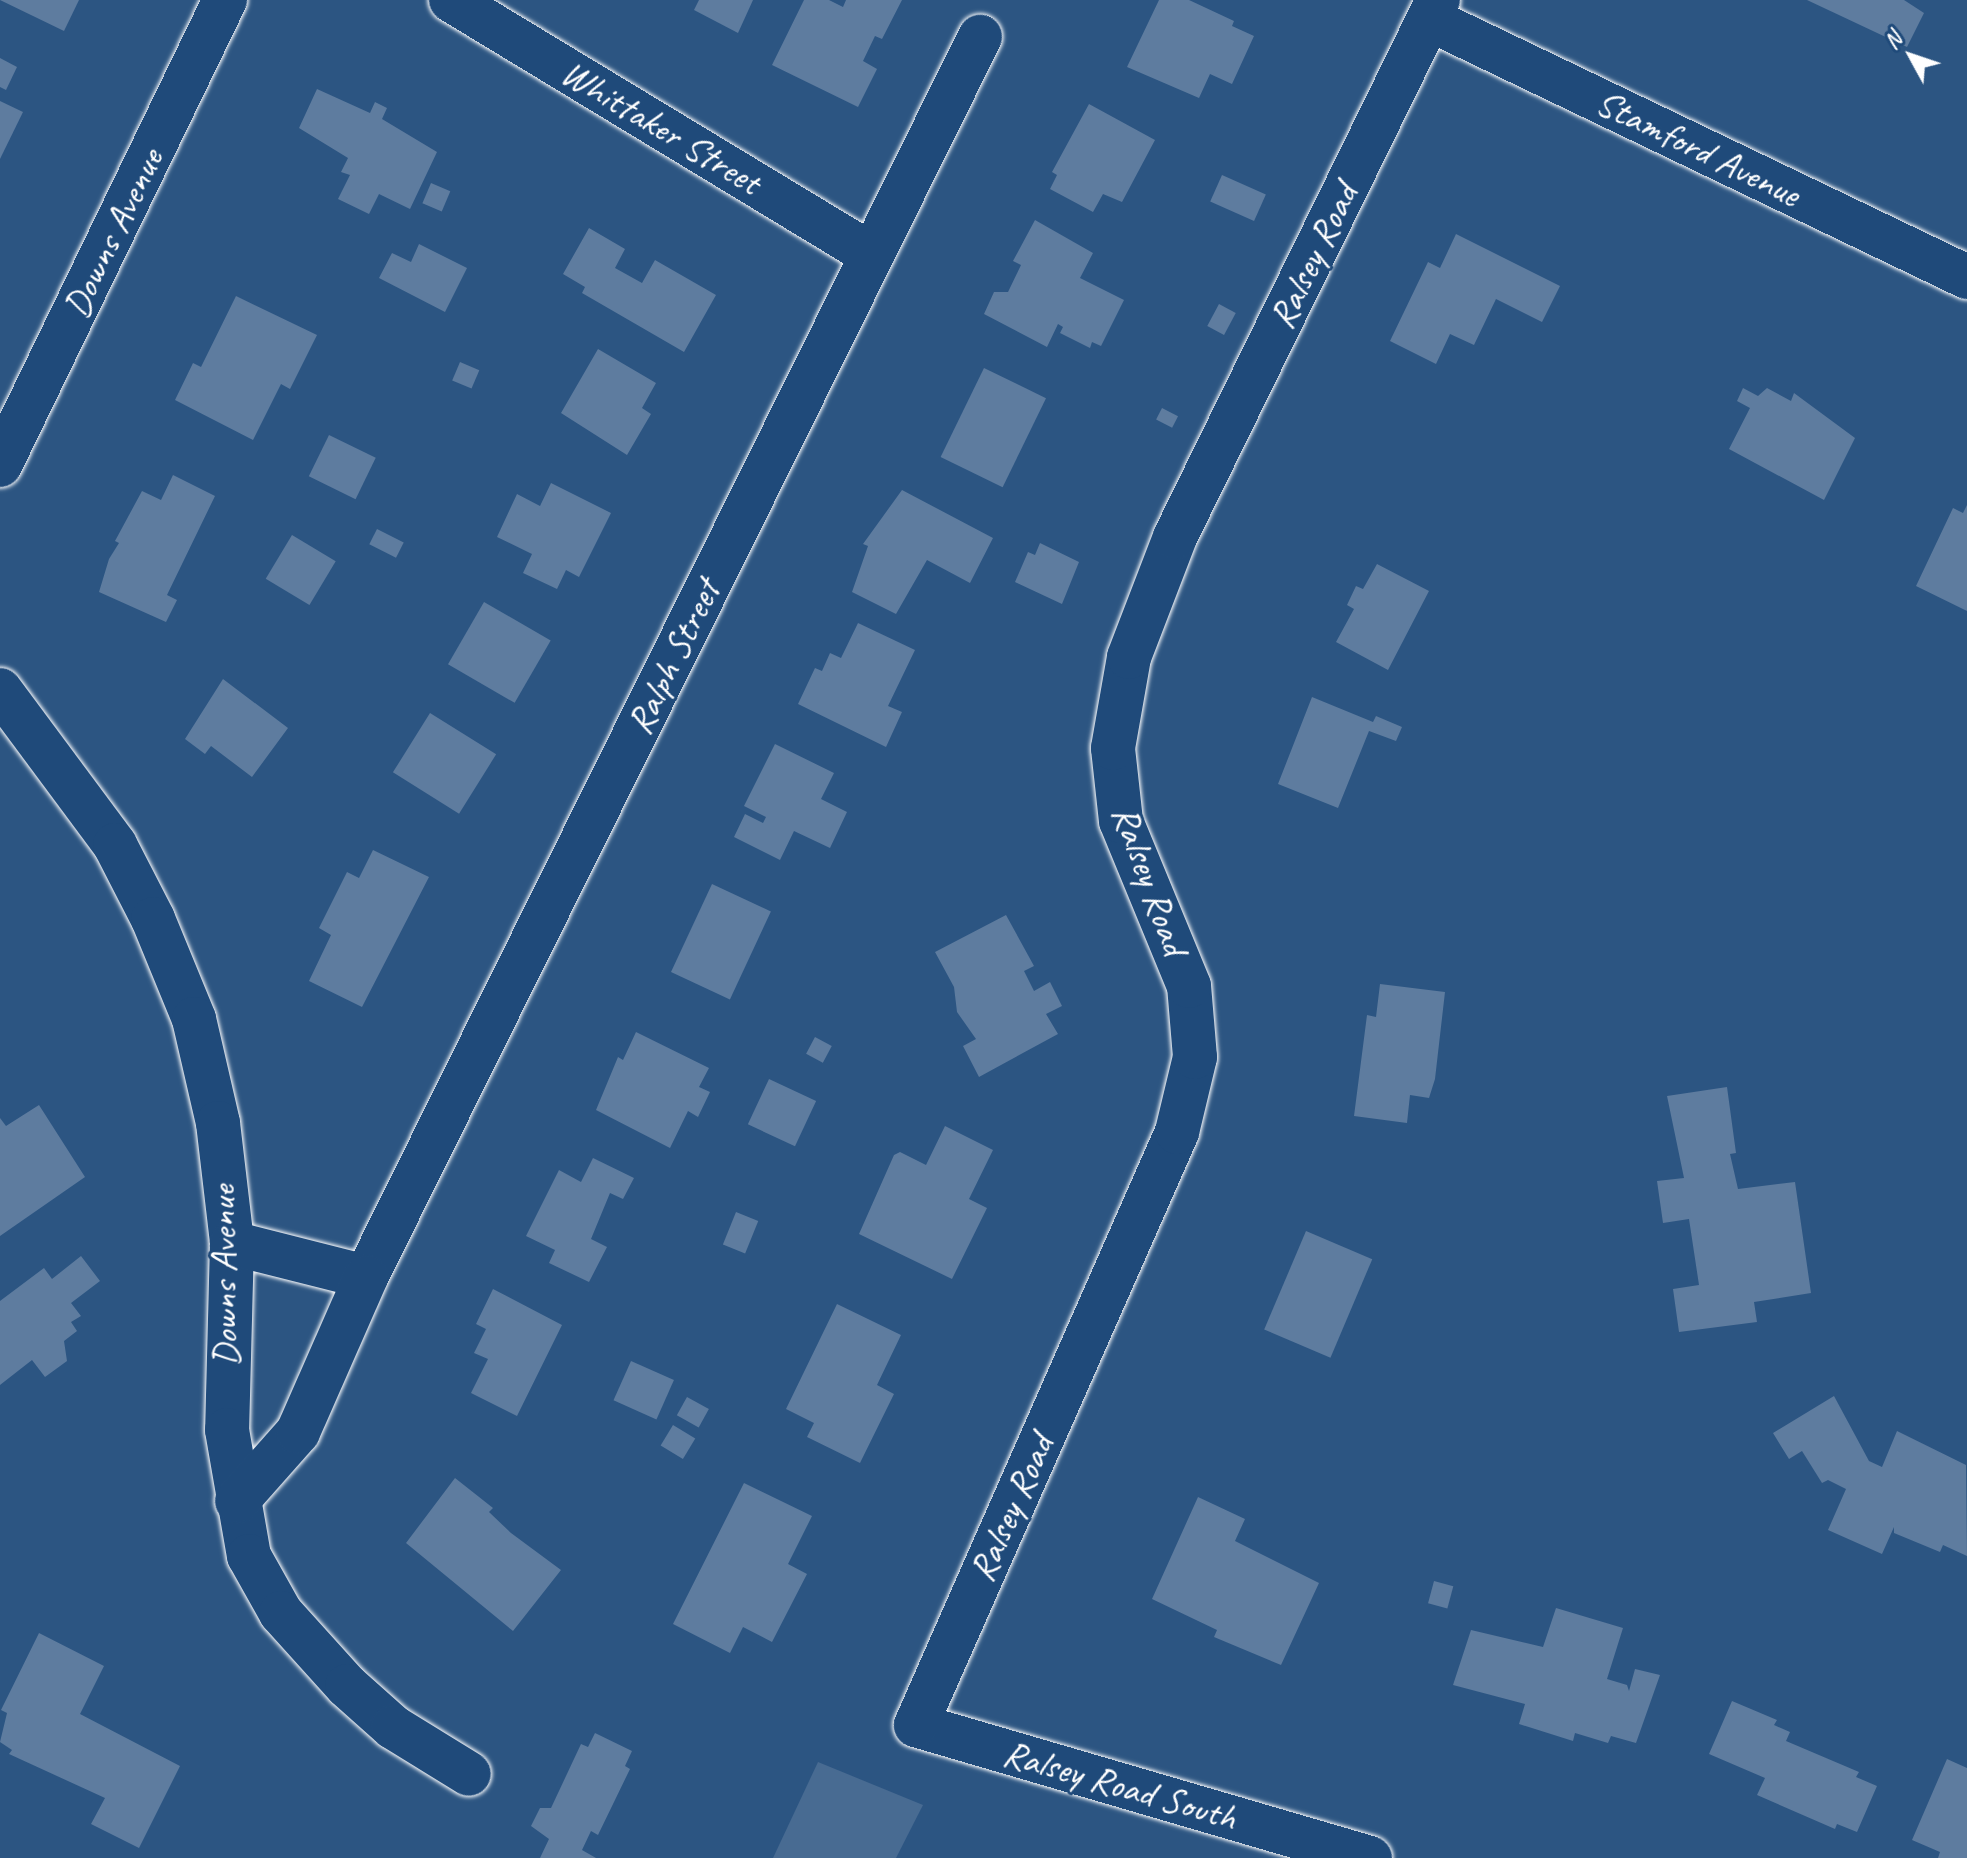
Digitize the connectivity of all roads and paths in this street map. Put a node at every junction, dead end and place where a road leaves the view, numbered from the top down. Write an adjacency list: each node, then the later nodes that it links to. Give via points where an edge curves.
1 (225, 0): 7 (street, Downs Avenue)
2 (451, 0): 5 (street, Whittaker Street)
3 (1434, 9): 6 (street, Stamford Avenue); 12 (street, Ralsey Road, via 1175,537 1129,657 1113,748 1121,821 1189,986 1195,1057 1177,1132)
4 (980, 37): 5 (street, Ralph Street)
5 (872, 255): 10 (street, Ralph Street)
6 (1967, 277)
7 (0, 465)
8 (0, 690): 9 (street, Downs Avenue, via 115,845 153,919 194,1019 218,1123)
9 (232, 1243): 10 (street); 11 (street, Downs Avenue, via 225,1355 227,1430)
10 (366, 1277): 11 (street, Ralph Street, via 298,1432)
11 (237, 1501): 13 (street, Downs Avenue, via 249,1556 281,1613 347,1686 393,1727)
12 (916, 1725): 14 (street, Ralsey Road South)
13 (469, 1774)
14 (1370, 1858)

